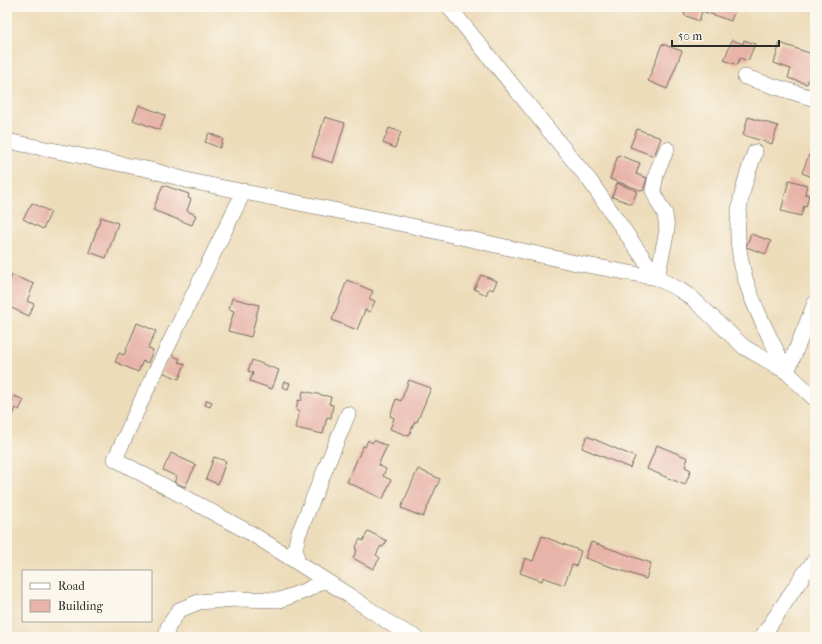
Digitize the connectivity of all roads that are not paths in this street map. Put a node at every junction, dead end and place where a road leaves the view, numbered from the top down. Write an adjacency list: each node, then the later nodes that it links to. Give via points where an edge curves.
1 (449, 7): 8 (street, via 590,181)
2 (745, 77): 3 (street)
3 (815, 99)
4 (7, 141): 7 (street)
5 (666, 149): 8 (street, via 653,190 666,214 667,230)
6 (755, 152): 10 (street, via 742,191 738,223 739,254 746,284)
7 (244, 191): 8 (street, via 576,263); 14 (street, via 144,395 116,459 254,535)
8 (657, 278): 10 (street, via 692,298 744,346)
9 (815, 303): 10 (street)
10 (787, 372): 11 (street)
11 (815, 399)
12 (348, 414): 14 (street, via 298,535 295,550)
13 (815, 560): 18 (street)
14 (298, 563): 15 (street)
15 (323, 580): 16 (street, via 307,590 280,600 234,599 199,602 179,610 168,627); 17 (street)
16 (166, 637)
17 (414, 637)
18 (762, 637)

